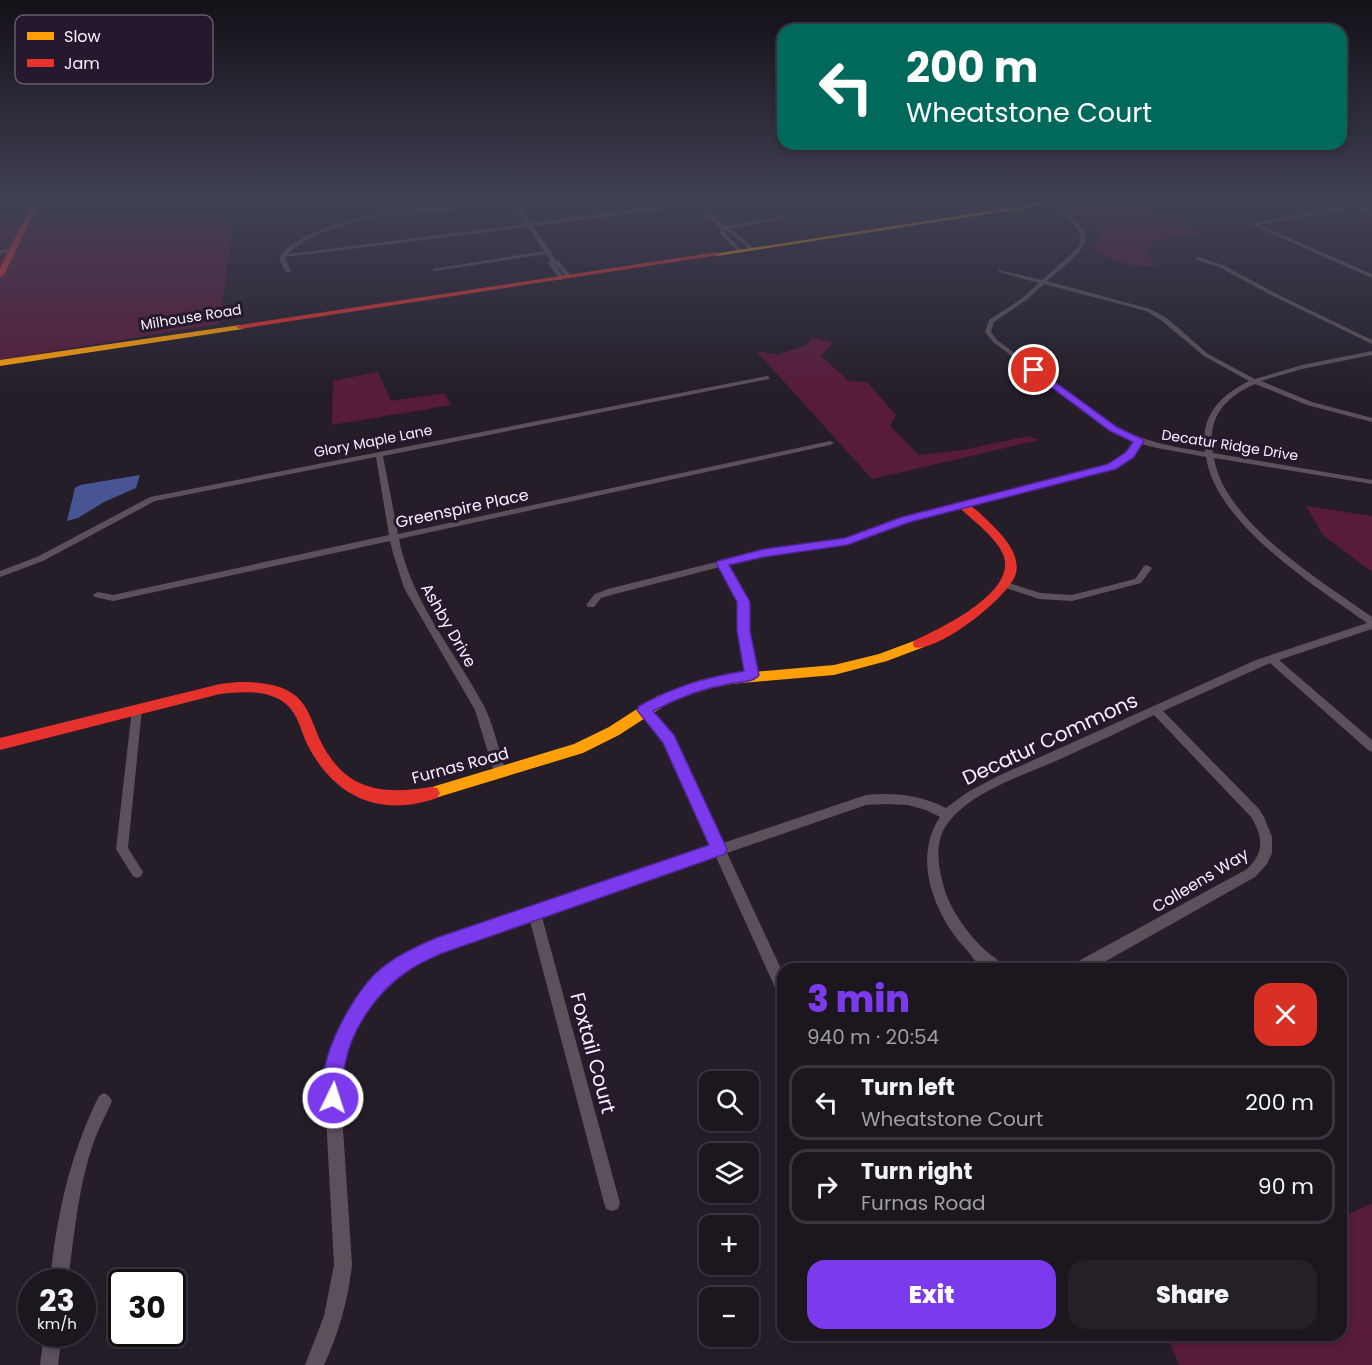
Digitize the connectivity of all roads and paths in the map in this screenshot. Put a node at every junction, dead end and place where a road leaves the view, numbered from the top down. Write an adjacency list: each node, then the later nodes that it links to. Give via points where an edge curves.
1 (285, 266): 10 (street)
2 (457, 266): 8 (street)
3 (554, 266): 12 (street)
4 (640, 266): 12 (street, Milhouse Road)
5 (1060, 266): 13 (street, Decatur Ridge Drive)
6 (1220, 266): 14 (street)
7 (1349, 266): 11 (street)
8 (435, 269)
9 (1001, 271): 13 (street)
10 (288, 272)
11 (1372, 276)
12 (565, 277): 16 (street, Milhouse Road)
13 (1043, 281): 18 (street, via 1150,311 1170,322 1206,355); 20 (street, Decatur Ridge Drive, via 1014,307 990,321 988,333 1114,429)
14 (1372, 342)
15 (1372, 353): 18 (street)
16 (0, 363)
17 (767, 378): 22 (street, Glory Maple Lane)
18 (1257, 380): 19 (street, via 1347,416); 23 (street, via 1217,407 1207,427)
19 (1372, 420)
20 (1139, 441): 23 (street, Decatur Ridge Drive); 25 (street, via 1130,454 1112,467)
21 (830, 442): 26 (street, Greenspire Place)
22 (379, 454): 26 (street, Ashby Drive); 29 (street, Glory Maple Lane, via 153,499 56,553)
23 (1207, 454): 24 (street, Decatur Ridge Drive); 33 (street, via 1221,488 1252,527)
24 (1372, 482)
25 (963, 505): 27 (street, via 898,522 847,541); 30 (street, via 1007,552 1012,567)
26 (394, 538): 31 (street, Greenspire Place, via 112,598); 41 (street, Ashby Drive, via 415,599 480,709)
27 (722, 563): 32 (street, via 608,592); 35 (street, via 744,602 744,631)
28 (1147, 568): 30 (street, via 1138,581 1072,598 1039,596)
29 (0, 574)
30 (1006, 585): 35 (street, Furnas Road, via 960,621 896,652 831,670)
31 (98, 595)
32 (591, 605)
33 (1372, 624): 34 (street, Decatur Commons)
34 (1272, 659): 38 (street, Decatur Commons); 40 (street)
35 (752, 675): 37 (street, Furnas Road, via 702,684)
36 (137, 709): 39 (street, Furnas Road); 41 (street, Furnas Road, via 232,687 279,692 299,708 329,772 349,787 370,794 425,794); 44 (street, via 122,849)
37 (644, 710): 41 (street, Furnas Road, via 603,738); 43 (street, via 669,740)
38 (1156, 710): 42 (street, Decatur Commons, via 962,801); 47 (street, Colleens Way, via 1256,813 1265,830 1266,853 1251,873)
39 (0, 744)
40 (1372, 747)
41 (500, 772)
42 (948, 815): 43 (street, via 910,801 878,798); 46 (street, via 934,852 934,875 949,915 966,942)
43 (719, 849): 45 (street); 48 (street)
44 (137, 872)
45 (534, 913): 50 (street, Foxtail Court); 54 (street, via 436,947 404,963 372,992 347,1028 333,1080 342,1278 331,1325)
46 (989, 963)
47 (1089, 963)
48 (777, 975)
49 (104, 1101): 51 (street, via 74,1175)
50 (612, 1203)
51 (61, 1269)
52 (51, 1347): 53 (street)
53 (49, 1365)
54 (314, 1365)

